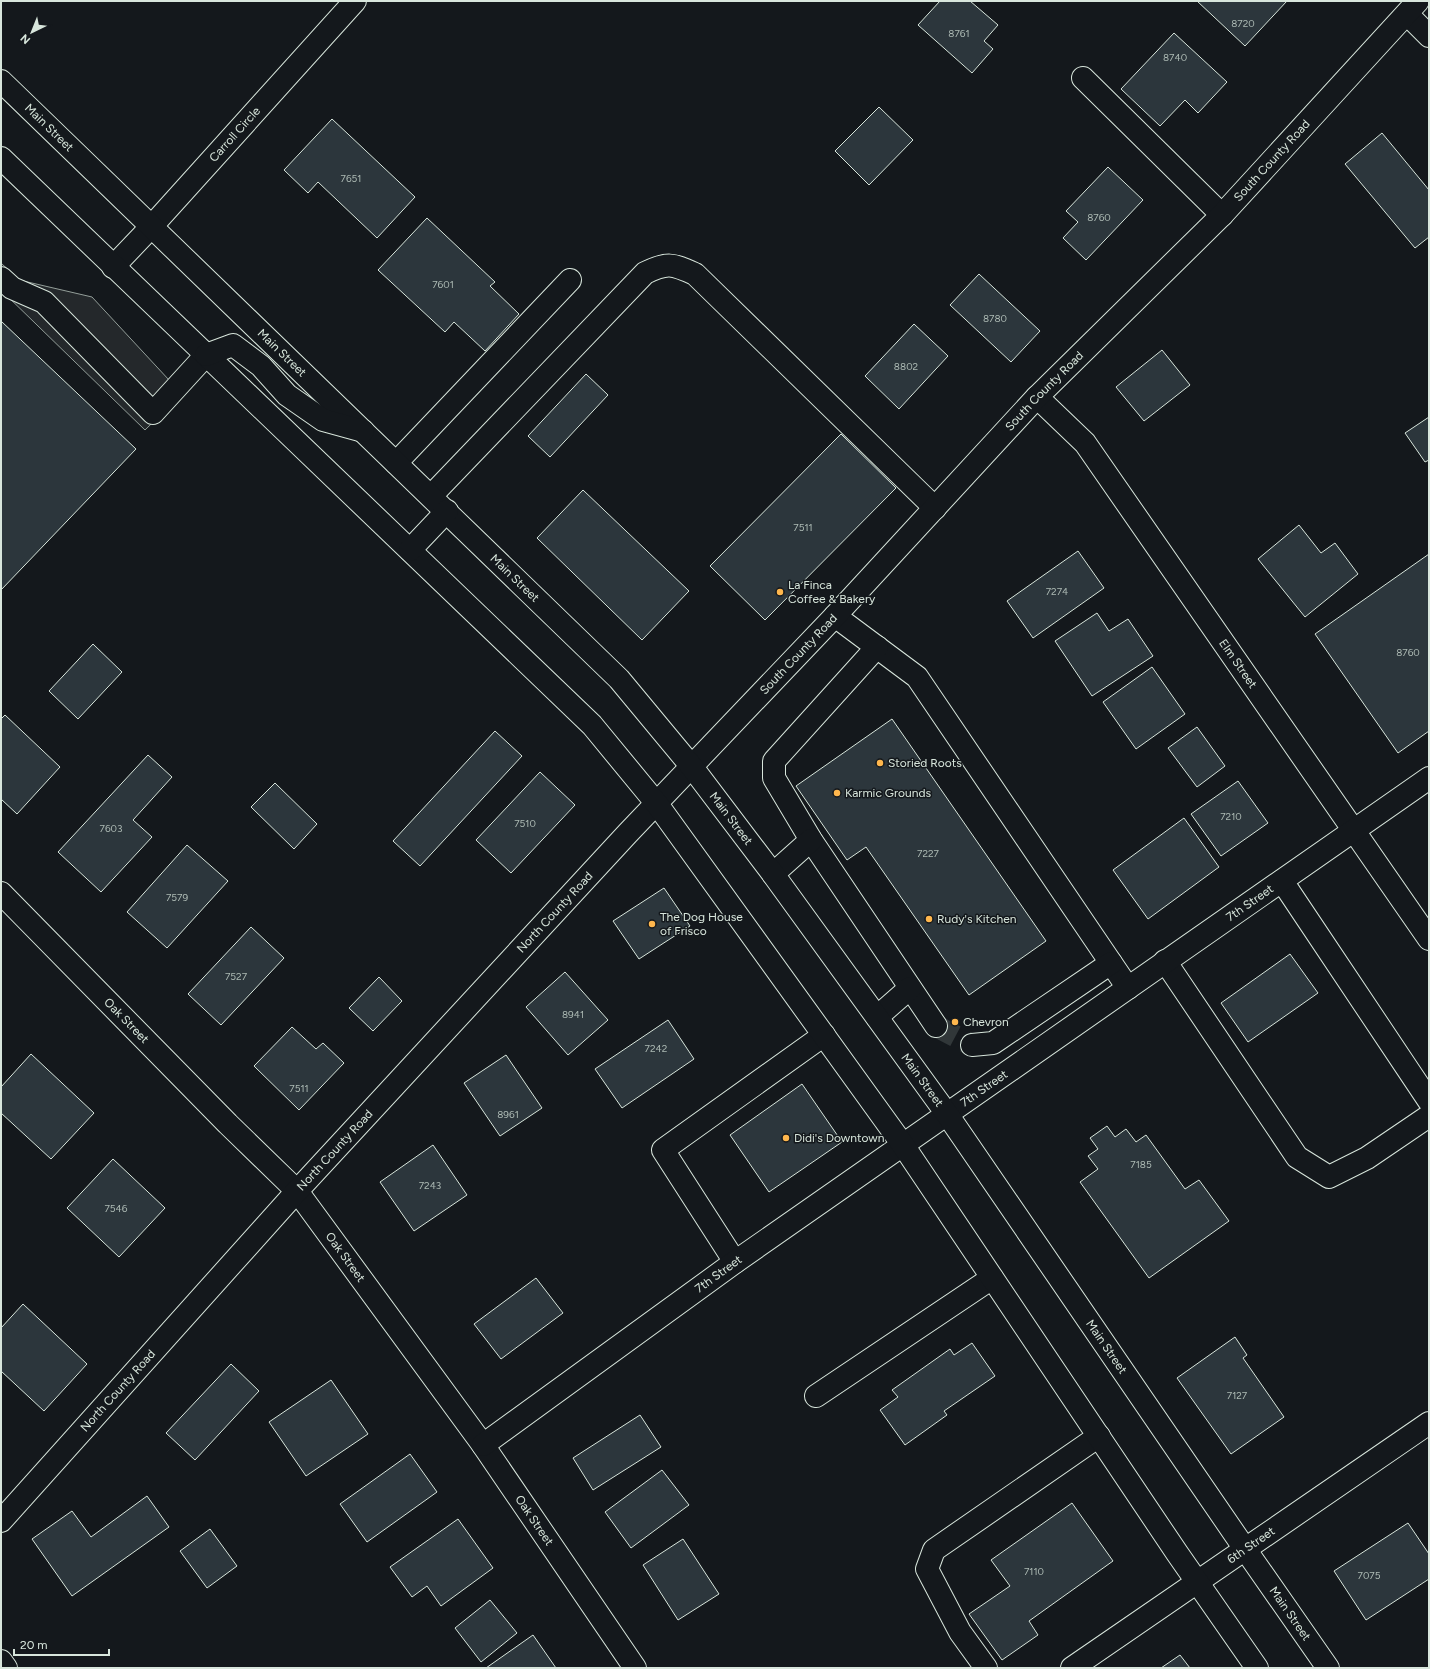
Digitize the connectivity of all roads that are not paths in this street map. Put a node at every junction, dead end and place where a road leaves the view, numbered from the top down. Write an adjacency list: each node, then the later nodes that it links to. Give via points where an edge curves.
1 (355, 1): 8 (street, Carroll Circle)
2 (1413, 8): 3 (street); 7 (street, South County Road)
3 (1429, 36)
4 (1084, 78): 7 (street)
5 (1, 81): 8 (street, Main Street)
6 (1, 158): 9 (street)
7 (1222, 215): 13 (street, South County Road)
8 (152, 226): 9 (street, Carroll Circle); 14 (street, Main Street)
9 (113, 267): 12 (street)
10 (1, 278): 12 (street, via 12,288 44,302 153,413)
11 (570, 280): 15 (street)
12 (206, 355): 14 (street, via 233,344 261,366 287,396 323,420); 19 (street)
13 (1037, 397): 17 (street, South County Road); 26 (street, Elm Street, via 1085,442)
14 (364, 431): 15 (street, Main Street)
15 (396, 463): 16 (street, Main Street)
16 (431, 496): 17 (street, via 645,273 660,266 677,266 695,274); 18 (street, Main Street)
17 (935, 508): 20 (street, South County Road)
18 (447, 511): 19 (street); 22 (street, Main Street, via 619,679)
19 (410, 550): 25 (street, via 592,725)
20 (835, 616): 21 (street); 22 (street, South County Road)
21 (877, 647): 27 (street, via 774,761 774,778); 33 (street, via 917,677)
22 (692, 767): 24 (street, South County Road); 28 (street, Main Street)
23 (1429, 778): 26 (street, 7th Street)
24 (674, 785): 25 (street, North County Road)
25 (657, 804): 38 (street); 44 (street, North County Road)
26 (1354, 830): 29 (street, 7th Street); 31 (street, Elm Street)
27 (811, 840): 28 (street); 34 (street)
28 (773, 874): 36 (street, Main Street)
29 (1282, 881): 32 (street, 7th Street); 40 (street)
30 (1, 893): 44 (street, Oak Street, via 228,1124)
31 (1429, 939)
32 (1165, 961): 35 (street, 7th Street); 42 (street, via 1298,1157 1329,1177 1367,1158)
33 (1111, 963): 35 (street); 39 (street, via 993,1043)
34 (910, 988): 36 (street); 37 (street)
35 (1128, 988): 41 (street, 7th Street)
36 (877, 1017): 41 (street, Main Street)
37 (936, 1026)
38 (824, 1035): 43 (street); 45 (street, via 663,1150)
39 (972, 1045)
40 (1429, 1101)
41 (947, 1114): 43 (street, 7th Street); 52 (street, Main Street)
42 (1429, 1116)
43 (903, 1145): 45 (street, 7th Street); 46 (street)
44 (297, 1190): 50 (street, Oak Street); 51 (street, North County Road)
45 (735, 1262): 50 (street, 7th Street)
46 (992, 1278): 47 (street); 49 (street)
47 (816, 1396)
48 (1429, 1423): 52 (street, 6th Street)
49 (1098, 1436): 53 (street); 57 (street, via 934,1550 927,1569 960,1632)
50 (483, 1445): 56 (street, Oak Street)
51 (1, 1521)
52 (1245, 1549): 53 (street, 6th Street); 60 (street, Main Street)
53 (1197, 1582): 58 (street, 6th Street); 59 (street)
54 (1, 1661): 55 (street)
55 (6, 1668)
56 (635, 1668)
57 (986, 1668)
58 (1072, 1668)
59 (1257, 1668)
60 (1328, 1668)

